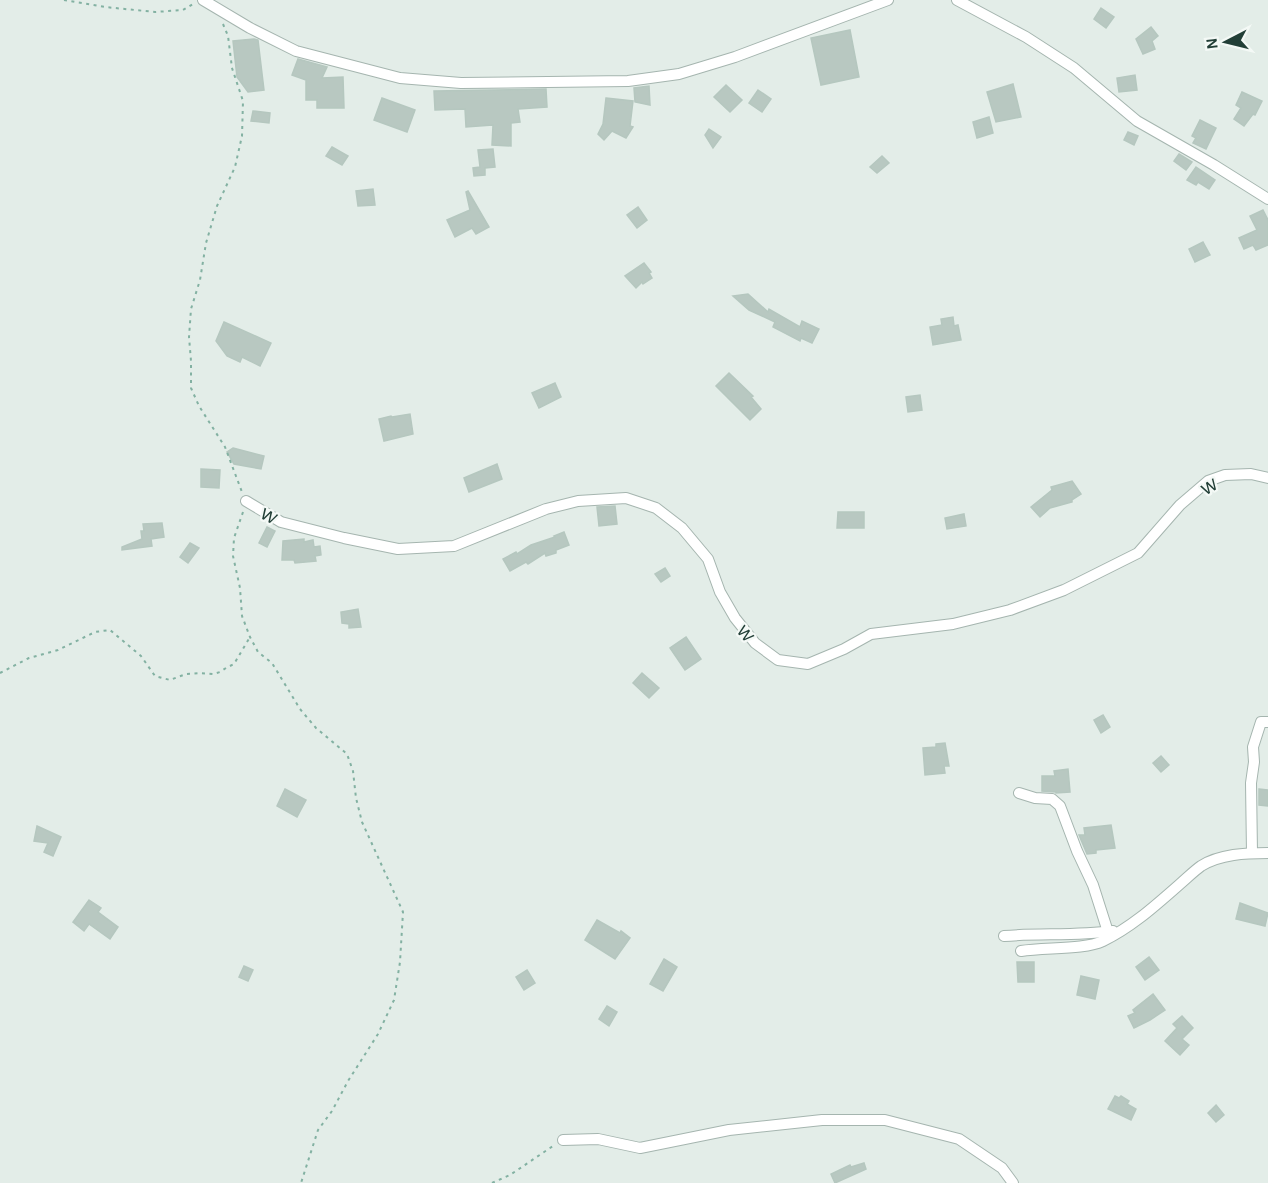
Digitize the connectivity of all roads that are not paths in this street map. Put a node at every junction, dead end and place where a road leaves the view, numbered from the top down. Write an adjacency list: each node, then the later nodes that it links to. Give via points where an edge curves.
1 (201, 0): 2 (street, via 296,51 400,78 460,83 628,81 678,74)
2 (888, 0)
3 (957, 0): 4 (street, via 1026,37 1074,68 1137,121)
4 (1268, 199)
5 (1268, 478): 6 (street, w, via 1225,475 1208,481 1138,553 1064,590 1010,610 953,624 871,634 808,664 778,660 755,643 720,592 708,559 682,528 656,508 626,498 578,501 546,509 454,546 398,549 282,522)
6 (246, 501)
7 (1268, 722): 10 (street, via 1261,722 1253,747)
8 (1019, 793): 12 (street, via 1052,799 1060,806)
9 (1268, 852): 10 (street)
10 (1252, 853): 11 (street, via 1226,856 1202,865)
11 (1122, 930): 12 (street); 14 (street, via 1100,942)
12 (1108, 932): 13 (street)
13 (1004, 936)
14 (1021, 951)
15 (563, 1140): 16 (street, via 598,1139 640,1148 741,1129 822,1120 885,1120 959,1139 1002,1168)
16 (1013, 1183)

